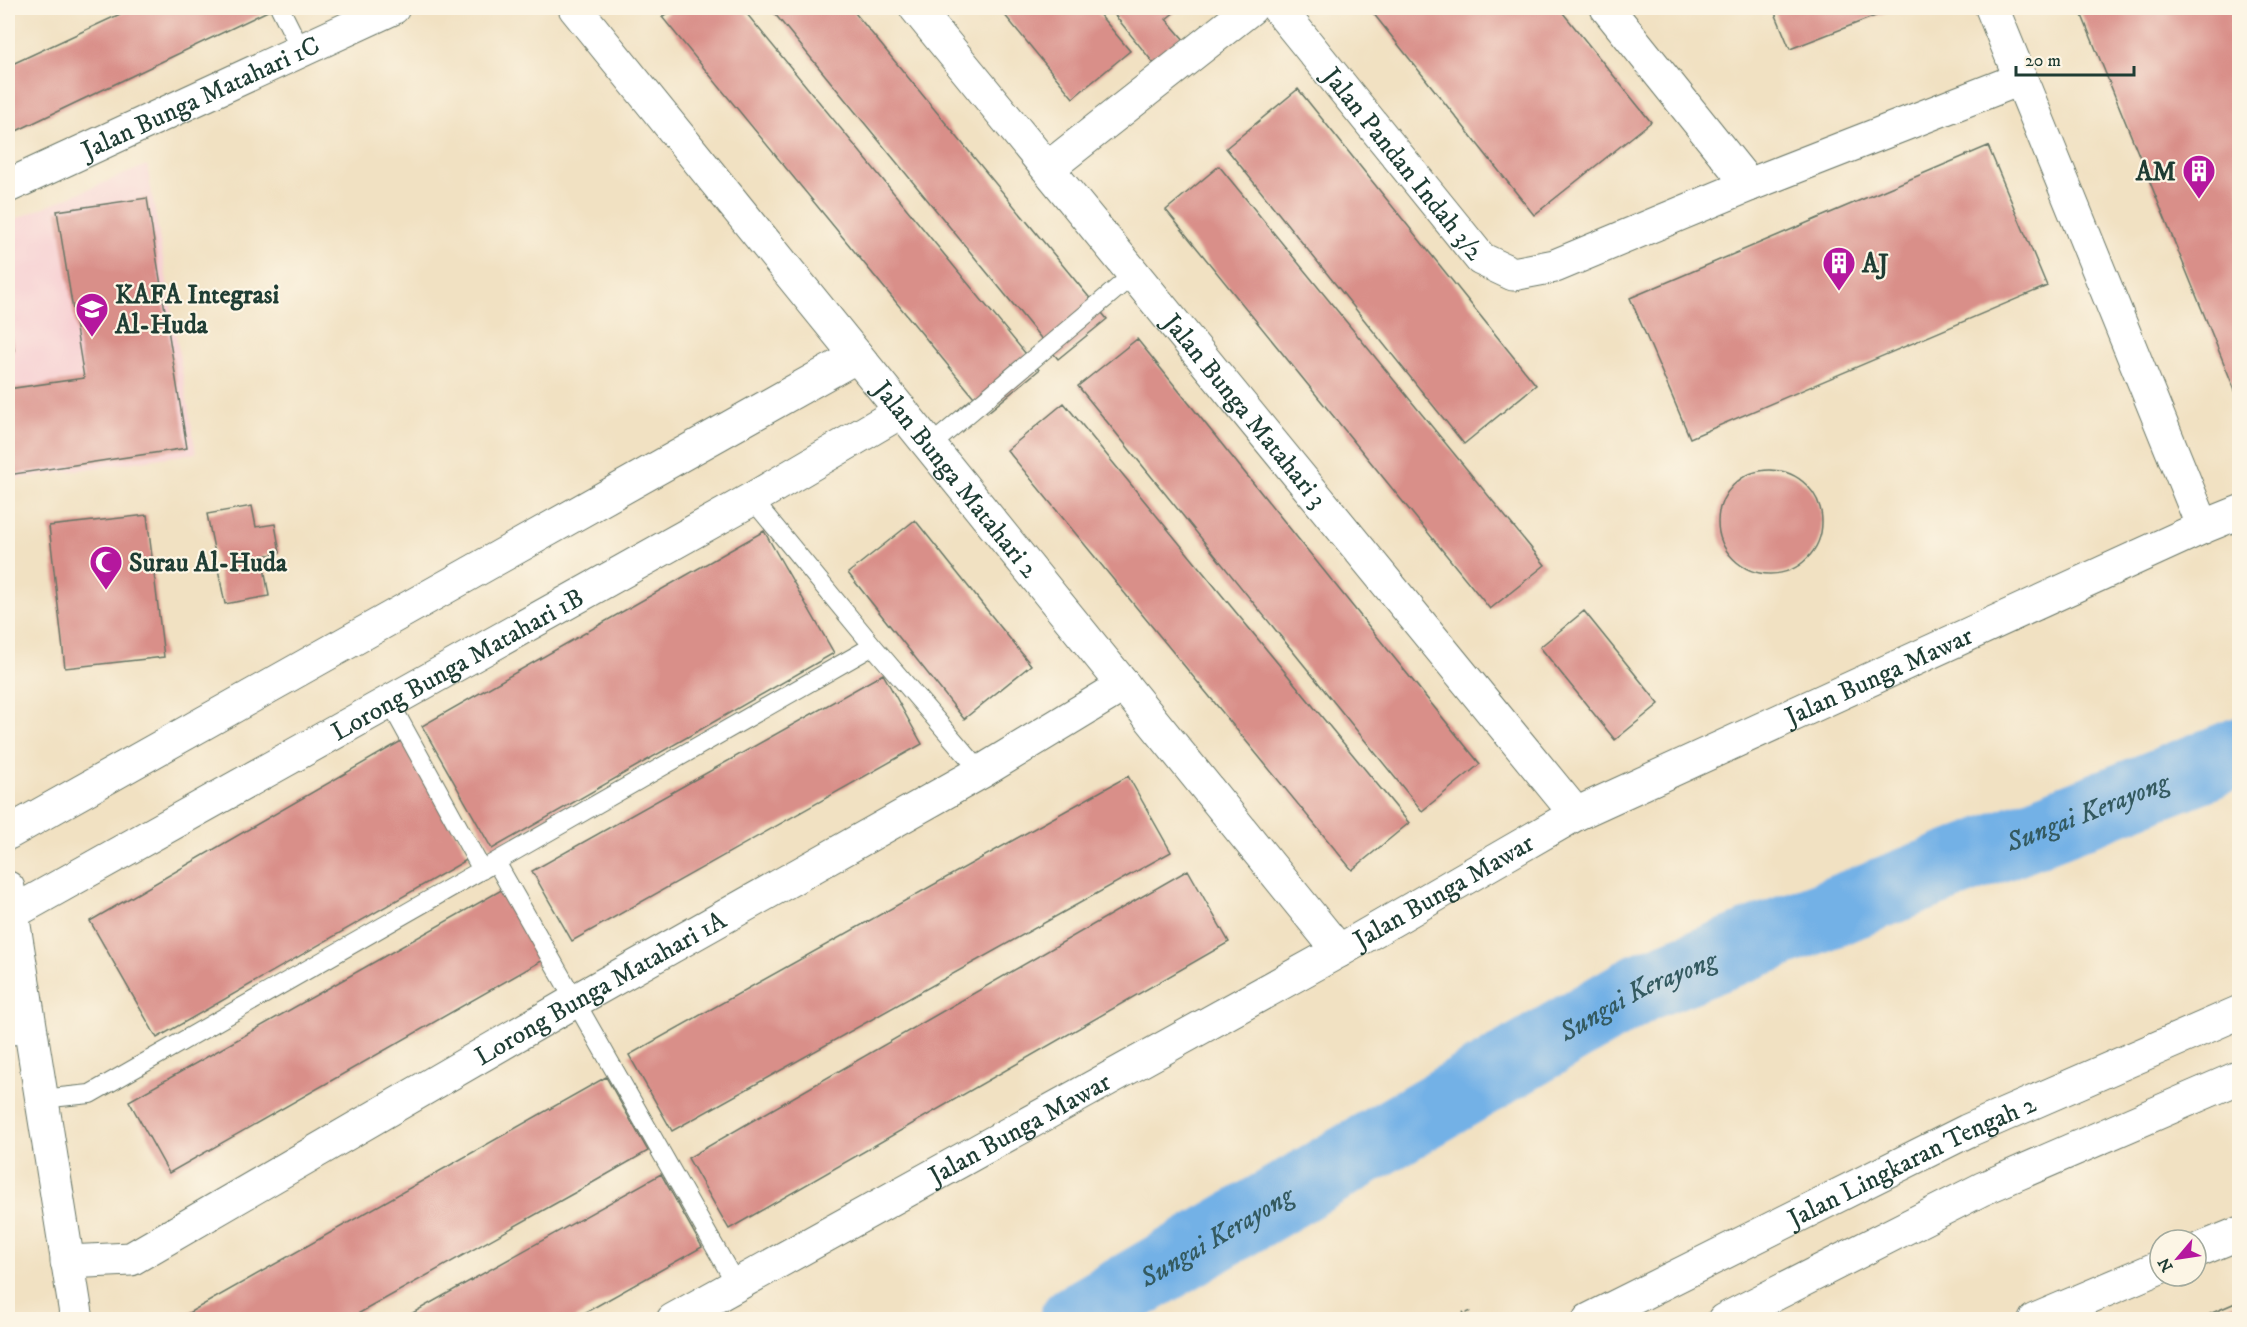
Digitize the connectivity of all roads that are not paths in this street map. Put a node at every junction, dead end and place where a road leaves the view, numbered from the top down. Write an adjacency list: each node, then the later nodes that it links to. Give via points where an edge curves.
1 (280, 8): 9 (lane)
2 (393, 8): 9 (main road, Jalan Bunga Matahari 1C)
3 (575, 8): 15 (main road, Jalan Bunga Matahari 2)
4 (916, 8): 11 (main road, Jalan Bunga Matahari 3)
5 (1251, 8): 11 (main road)
6 (1278, 8): 12 (main road, Jalan Pandan Indah 3/2, via 1481,259 1513,274 1555,266)
7 (1607, 8): 12 (main road)
8 (1992, 8): 10 (main road)
9 (301, 50): 13 (main road, Jalan Bunga Matahari 1C)
10 (2020, 79): 12 (main road, Jalan Pandan Indah 3/2); 20 (main road)
11 (1048, 168): 14 (main road, Jalan Bunga Matahari 3)
12 (1749, 185)
13 (8, 186)
14 (1134, 274): 17 (lane); 25 (main road, Jalan Bunga Matahari 3)
15 (857, 356): 16 (main road, Jalan Bunga Matahari 2); 26 (main road)
16 (902, 411): 17 (main road, Jalan Bunga Matahari 2); 18 (main road, Lorong Bunga Matahari 1B)
17 (930, 446): 22 (main road, Jalan Bunga Matahari 2)
18 (752, 499): 21 (lane); 23 (main road, Lorong Bunga Matahari 1B)
19 (2240, 512): 20 (main road, Jalan Bunga Mawar)
20 (2203, 527): 25 (main road, Jalan Bunga Mawar)
21 (873, 646): 24 (lane); 27 (lane)
22 (1124, 685): 24 (main road, Lorong Bunga Matahari 1A); 29 (main road, Jalan Bunga Matahari 2)
23 (389, 700): 27 (lane); 28 (main road, Lorong Bunga Matahari 1B)
24 (981, 772): 30 (main road, Lorong Bunga Matahari 1A)
25 (1576, 814): 29 (main road, Jalan Bunga Mawar)
26 (8, 832)
27 (489, 866): 30 (lane); 34 (lane, via 90,1094)
28 (10, 900): 32 (main road)
29 (1339, 951): 39 (main road, Jalan Bunga Mawar)
30 (575, 1001): 37 (main road, Lorong Bunga Matahari 1A, via 131,1259); 39 (lane)
31 (2240, 1012): 42 (main road, Jalan Lingkaran Tengah 2, via 1967,1131)
32 (19, 1035): 34 (main road)
33 (2240, 1077): 43 (main road, via 1982,1189)
34 (41, 1100): 37 (main road)
35 (2240, 1233): 36 (main road)
36 (2208, 1246)
37 (67, 1262): 40 (main road)
38 (2148, 1272): 44 (main road)
39 (736, 1284): 41 (main road, Jalan Bunga Mawar)
40 (77, 1320)
41 (673, 1320)
42 (1590, 1320)
43 (1724, 1320)
44 (2036, 1320)

